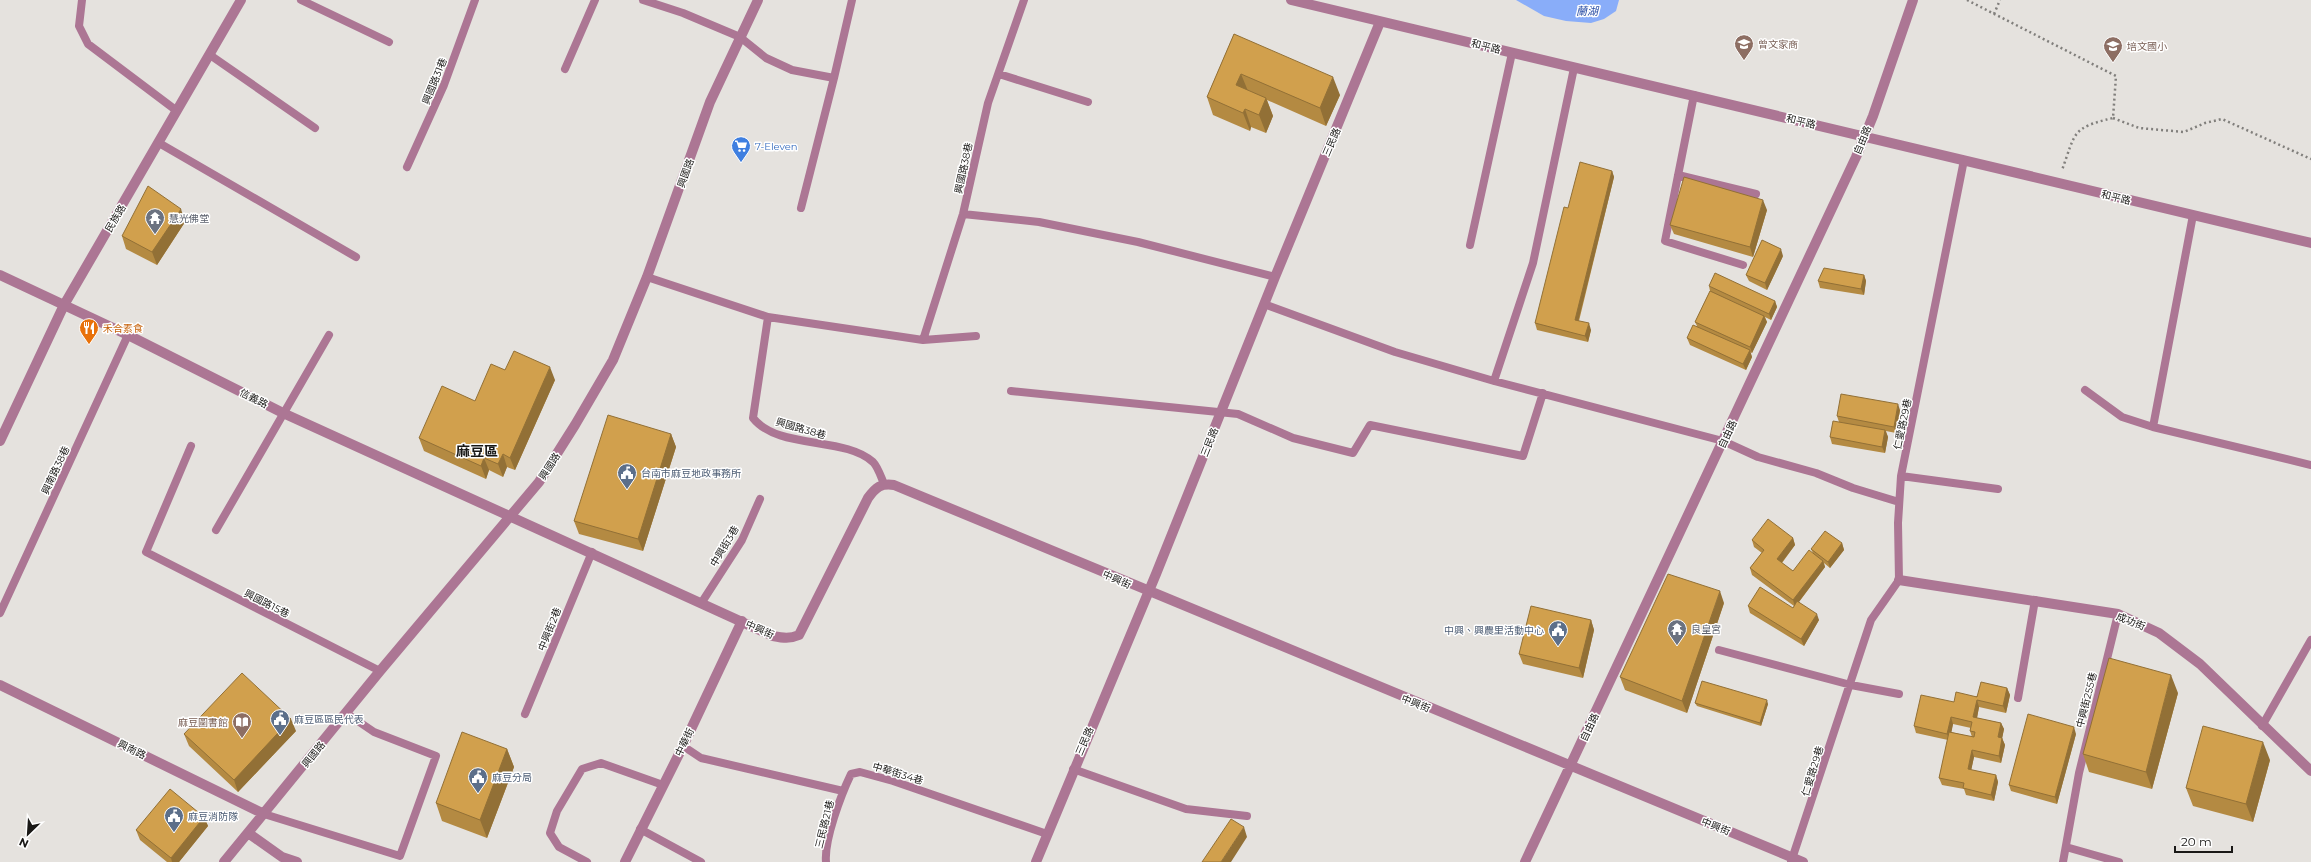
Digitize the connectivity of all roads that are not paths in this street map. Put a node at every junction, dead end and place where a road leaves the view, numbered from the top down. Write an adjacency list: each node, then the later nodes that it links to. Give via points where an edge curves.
1 (82, 0): 23 (lane, via 79,26 88,44)
2 (241, 0): 16 (street, 民族路)
3 (301, 0): 14 (lane)
4 (475, 0): 28 (lane, 興國路31巷, via 444,85)
5 (594, 0): 18 (lane)
6 (643, 0): 13 (lane, via 683,13)
7 (758, 0): 13 (street, 興國路)
8 (852, 0): 20 (lane)
9 (1024, 0): 19 (lane, 興國路38巷)
10 (1291, 0): 12 (street, 和平路)
11 (1913, 0): 25 (street, 自由路)
12 (1380, 22): 15 (street, 和平路); 40 (street, 三民路)
13 (740, 37): 20 (lane, via 766,58 792,70); 39 (street, 興國路, via 702,124)
14 (389, 42)
15 (1512, 53): 17 (street, 和平路); 35 (lane)
16 (210, 56): 23 (street, 民族路); 24 (lane)
17 (1574, 68): 21 (street, 和平路); 48 (lane, via 1533,263)
18 (565, 69)
19 (999, 74): 22 (lane); 32 (lane, 興國路38巷, via 988,103)
20 (834, 78): 31 (lane)
21 (1694, 95): 25 (street, 和平路); 29 (lane)
22 (1088, 102)
23 (177, 111): 26 (street, 民族路)
24 (315, 128)
25 (1864, 136): 27 (street, 和平路); 56 (street, 自由路)
26 (159, 143): 36 (lane); 42 (street, 民族路)
27 (1964, 160): 33 (street, 和平路); 59 (lane, 仁愛路29巷)
28 (406, 167)
29 (1678, 175): 30 (lane); 37 (lane, via 1665,241)
30 (1756, 194)
31 (801, 208)
32 (963, 214): 40 (lane, via 1039,222 1138,242); 47 (lane, 興國路38巷)
33 (2193, 215): 34 (street, 和平路); 54 (lane)
34 (2311, 243)
35 (1470, 245)
36 (356, 257)
37 (1743, 265)
38 (0, 275): 42 (street, 信義路)
39 (647, 277): 43 (lane); 64 (street, 興國路, via 613,360 539,482)
40 (1275, 277): 41 (street, 三民路)
41 (1264, 304): 48 (lane, via 1395,352); 53 (street, 三民路)
42 (64, 305): 44 (street, 信義路); 55 (street, 民族路)
43 (768, 317): 47 (lane); 60 (lane, 興國路38巷, via 753,418 759,426 783,436 860,454 874,463)
44 (128, 335): 52 (street, 信義路); 71 (lane, 興南路38巷)
45 (329, 335): 52 (lane)
46 (976, 336): 47 (lane)
47 (923, 340)
48 (1494, 381): 51 (lane)
49 (2085, 390): 54 (lane, via 2122,417)
50 (1011, 391): 53 (lane)
51 (1543, 393): 53 (lane, via 1523,456 1370,425 1353,453 1293,438 1238,414); 56 (lane)
52 (283, 413): 64 (street, 信義路); 65 (lane)
53 (1220, 413): 68 (street, 三民路)
54 (2153, 427): 58 (lane)
55 (0, 441)
56 (1724, 441): 63 (lane, via 1758,457 1816,473); 85 (street, 自由路)
57 (191, 446): 76 (lane, 興國路15巷, via 146,552)
58 (2311, 465)
59 (1901, 476): 61 (lane); 63 (lane, 仁愛路29巷)
60 (884, 484): 68 (street, 中興街, via 894,485); 73 (street, 中興街, via 875,488 868,498 799,635 784,638)
61 (1998, 489)
62 (760, 499): 70 (lane, 中興街3巷, via 742,540)
63 (1899, 502): 67 (lane, 仁愛路29巷)
64 (511, 515): 66 (street, 中興街); 76 (street, 興國路)
65 (216, 530)
66 (592, 552): 70 (street, 中興街); 82 (lane, 中興街2巷)
67 (1899, 580): 69 (street, 成功街); 78 (lane, 仁愛路29巷, via 1871,620)
68 (1148, 592): 85 (street, 中興街); 86 (street, 三民路)
69 (2035, 600): 72 (street, 成功街); 80 (lane)
70 (702, 602): 73 (street, 中興街)
71 (0, 613)
72 (2118, 614): 83 (street, 成功街, via 2159,633 2200,664); 95 (lane, 中興街255巷, via 2079,773)
73 (742, 621): 84 (street, 中華街)
74 (2311, 640): 83 (lane)
75 (1719, 650): 78 (lane)
76 (380, 671): 81 (street, 興國路)
77 (0, 685): 90 (street, 興南路)
78 (1851, 685): 79 (lane); 96 (lane, 仁愛路29巷)
79 (1899, 694)
80 (2018, 698)
81 (346, 713): 90 (street, 興國路); 90 (lane, via 374,732 436,756 400,856)
82 (525, 714)
83 (2262, 726): 87 (street, 成功街)
84 (683, 746): 88 (street, 中華街); 89 (lane, via 701,758)
85 (1570, 766): 96 (street, 中興街); 104 (street, 自由路)
86 (1073, 769): 91 (lane, via 1186,809); 94 (street, 三民路)
87 (2311, 771)
88 (663, 785): 92 (street, 中華街); 99 (lane, via 601,763 582,769 557,811 550,834 559,847)
89 (843, 791): 94 (lane, 中華街34巷, via 851,774 860,772); 102 (lane, 三民路21巷, via 829,840)
90 (264, 814): 93 (street, 興國路)
91 (1247, 816)
92 (640, 829): 100 (street, 中華街); 101 (lane)
93 (248, 833): 97 (street, 興國路); 98 (street, via 282,857)
94 (1047, 834): 103 (street, 三民路)
95 (2066, 847): 106 (lane, 中興街255巷); 107 (lane)
96 (1792, 860): 105 (street, 中興街)
97 (224, 862)
98 (297, 862)
99 (587, 862)
100 (625, 862)
101 (702, 862)
102 (826, 862)
103 (1036, 862)
104 (1525, 862)
105 (1803, 862)
106 (2063, 862)
107 (2119, 862)

